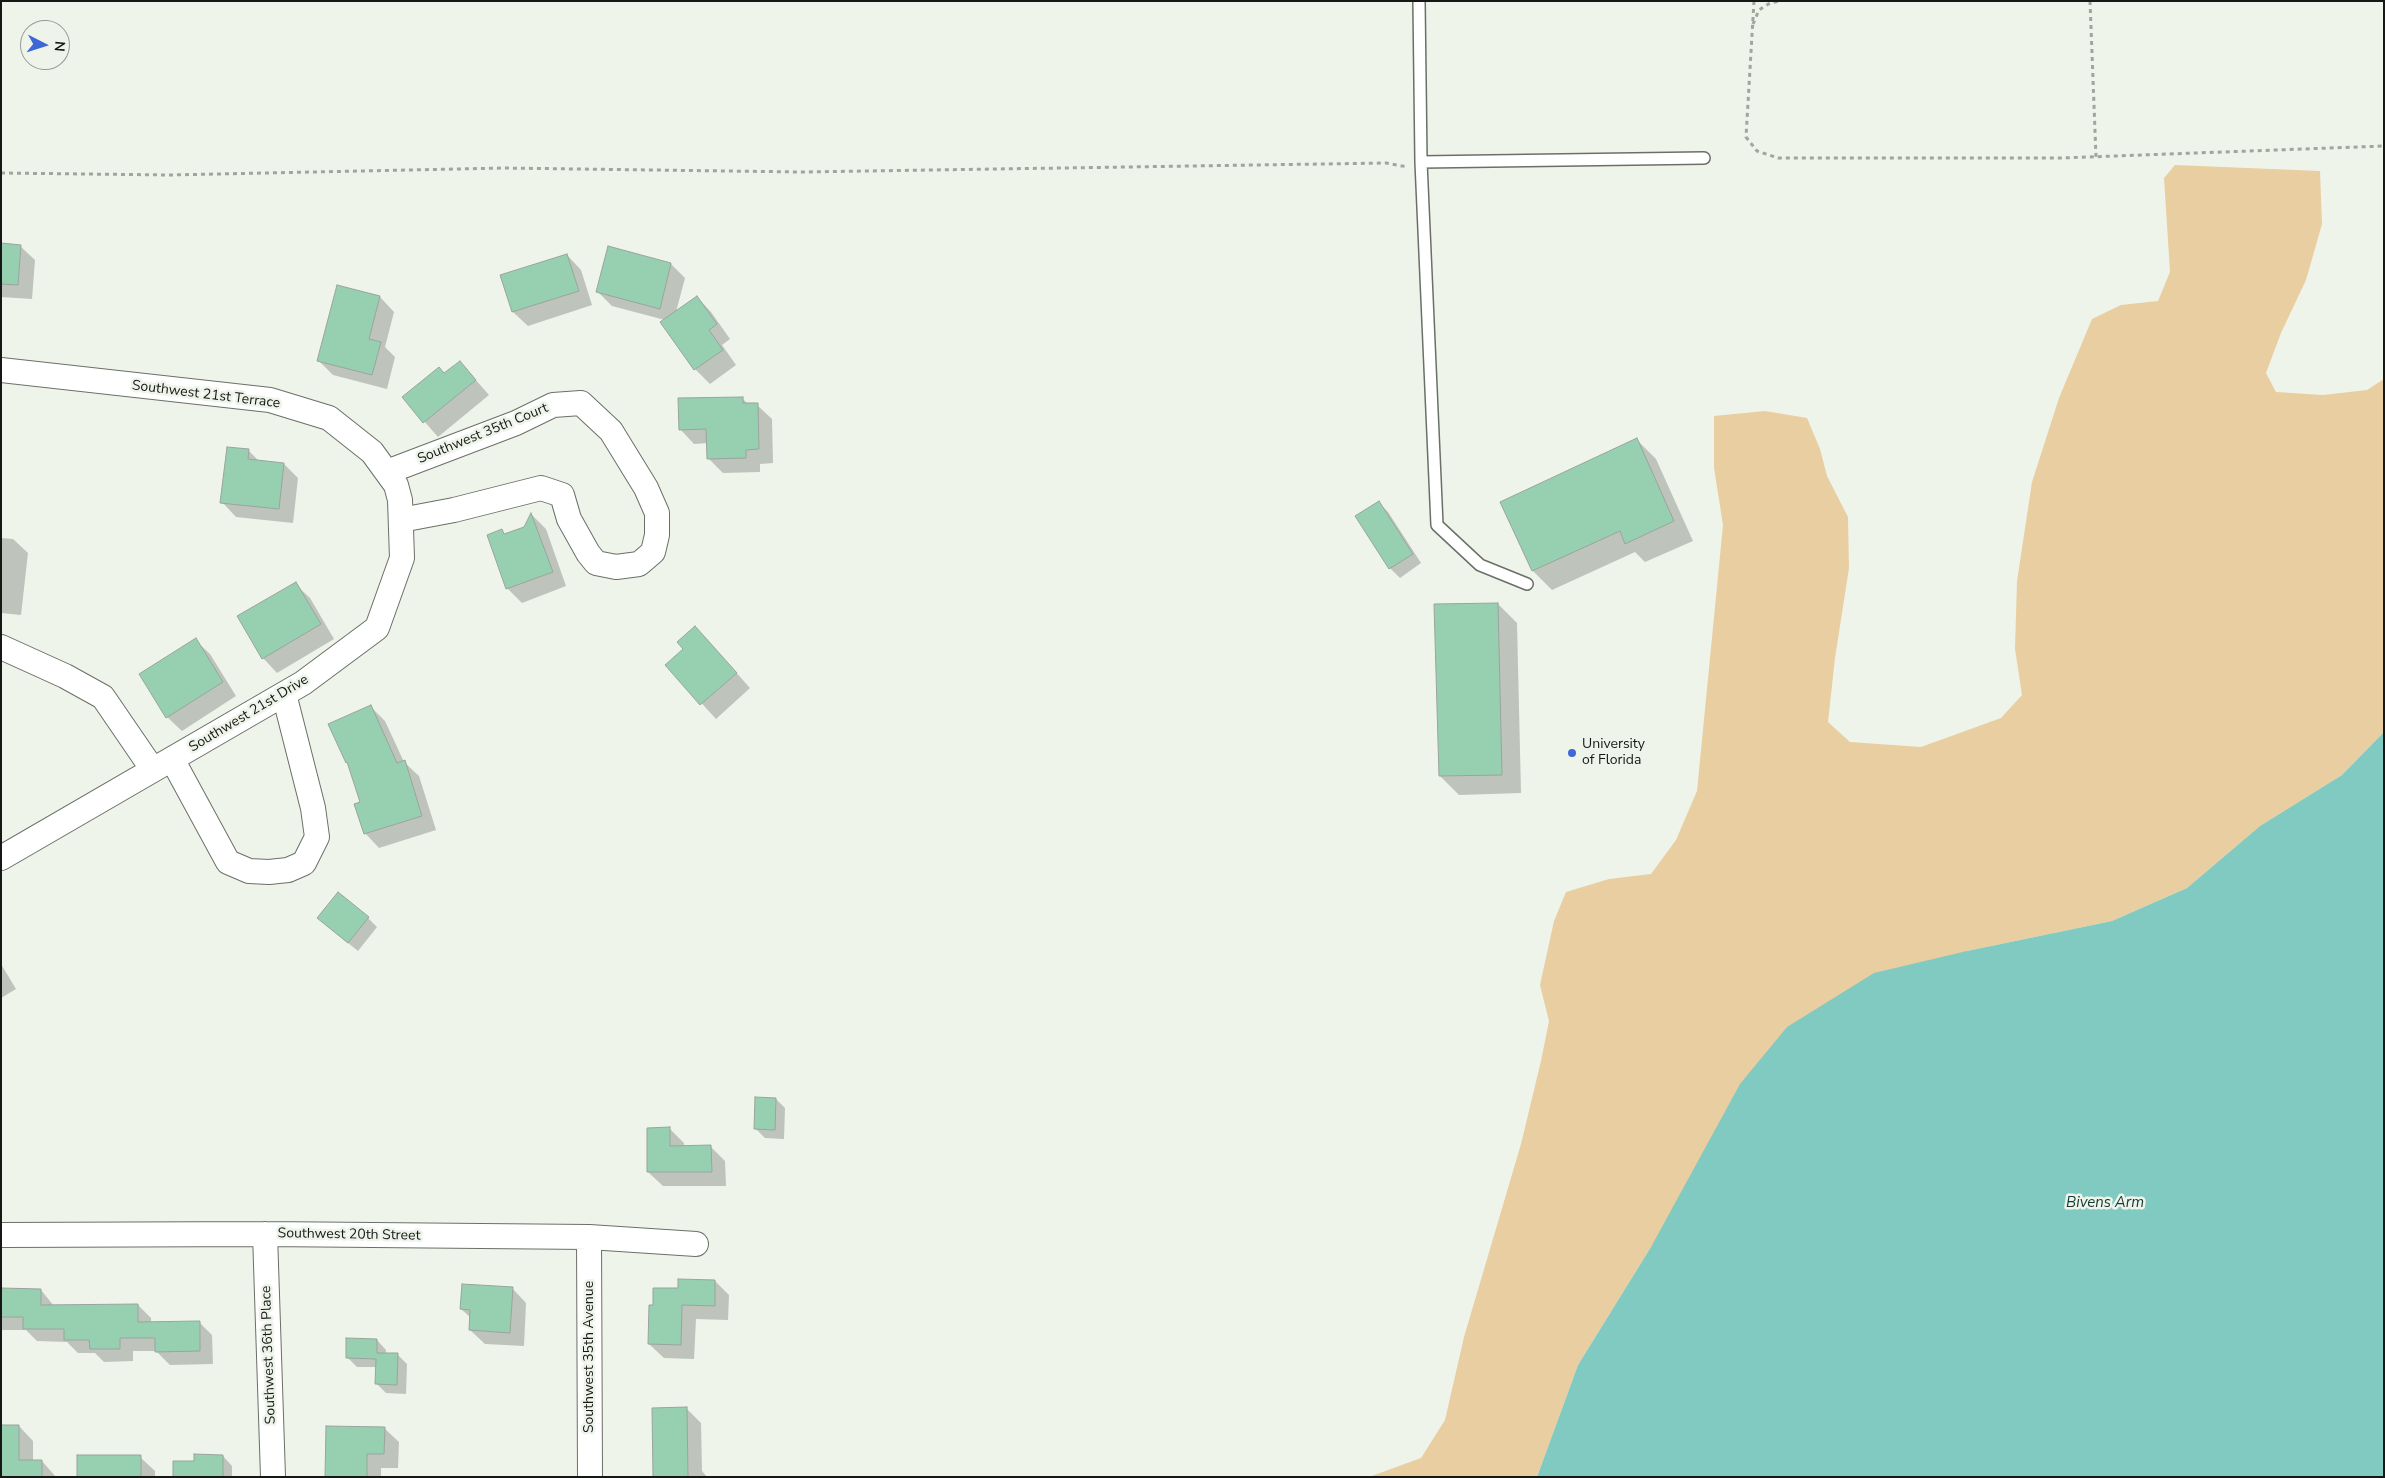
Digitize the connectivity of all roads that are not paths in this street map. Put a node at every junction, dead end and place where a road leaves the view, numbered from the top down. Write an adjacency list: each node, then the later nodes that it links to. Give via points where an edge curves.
1 (1419, 1): 3 (lane)
2 (1704, 158): 3 (lane)
3 (1421, 166): 7 (lane, via 1437,525 1480,565)
4 (1, 370): 5 (street, Southwest 21st Terrace, via 270,400 328,418 372,452)
5 (386, 472): 6 (street, Southwest 21st Terrace, via 396,485); 6 (street, Southwest 35th Court, via 553,405 581,403 611,431 646,488 657,513 657,535 654,552 639,564 616,567 596,563 569,519 562,495 541,488 454,510)
6 (401, 510): 9 (street, Southwest 21st Drive, via 402,558 377,628)
7 (1527, 584)
8 (1, 647): 10 (street, via 103,697)
9 (284, 694): 10 (street, Southwest 21st Drive); 10 (street, via 318,837 304,863 288,870 269,872 249,871 228,862)
10 (163, 764): 11 (street, Southwest 21st Drive)
11 (1, 858)
12 (265, 1234): 13 (street, Southwest 20th Street); 14 (street, Southwest 20th Street); 16 (street, Southwest 36th Place)
13 (1, 1235)
14 (589, 1237): 15 (street, Southwest 20th Street); 17 (street, Southwest 35th Avenue)
15 (696, 1244)
16 (273, 1477)
17 (590, 1477)

